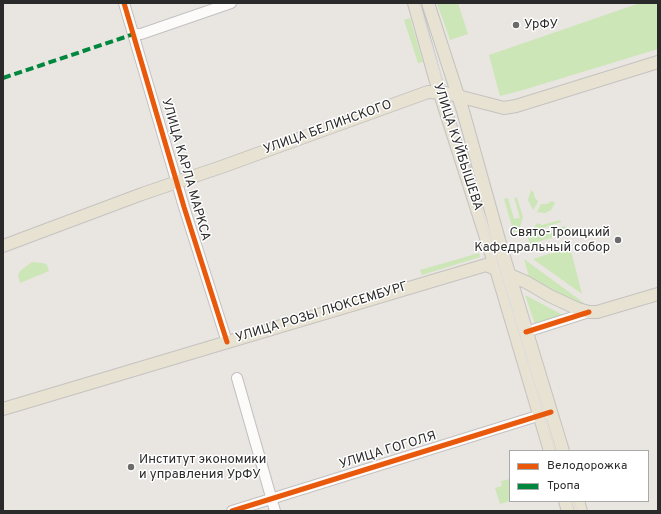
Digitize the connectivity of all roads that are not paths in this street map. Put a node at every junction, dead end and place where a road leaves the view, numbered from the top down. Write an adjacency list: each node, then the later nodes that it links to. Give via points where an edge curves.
1 (124, 3): 5 (street, УЛИЦА КАРЛА МАРКСА)
2 (231, 3): 5 (street)
3 (414, 3): 7 (main road, УЛИЦА КУЙБЫШЕВА)
4 (428, 3): 8 (main road, УЛИЦА КУЙБЫШЕВА)
5 (134, 34): 9 (street, УЛИЦА КАРЛА МАРКСА)
6 (658, 62): 8 (main road, УЛИЦА БЕЛИНСКОГО, via 516,106 496,108)
7 (441, 93): 8 (main road, УЛИЦА БЕЛИНСКОГО); 9 (main road, УЛИЦА БЕЛИНСКОГО, via 428,92); 12 (main road, УЛИЦА КУЙБЫШЕВА)
8 (458, 96): 11 (main road, УЛИЦА КУЙБЫШЕВА)
9 (177, 182): 10 (main road, УЛИЦА БЕЛИНСКОГО); 17 (street, УЛИЦА КАРЛА МАРКСА)
10 (3, 246)
11 (501, 247): 12 (main road); 13 (main road, УЛИЦА КУЙБЫШЕВА)
12 (492, 264): 13 (main road); 17 (main road, УЛИЦА РОЗЫ ЛЮКСЕМБУРГ); 20 (main road, УЛИЦА КУЙБЫШЕВА)
13 (509, 275): 15 (main road, via 571,306); 16 (main road, УЛИЦА КУЙБЫШЕВА)
14 (658, 294): 15 (main road, via 597,312)
15 (589, 312): 16 (street)
16 (526, 332): 20 (main road, УЛИЦА КУЙБЫШЕВА)
17 (226, 342): 19 (main road, УЛИЦА РОЗЫ ЛЮКСЕМБУРГ)
18 (237, 378): 23 (street)
19 (3, 409)
20 (545, 414): 21 (main road, УЛИЦА КУЙБЫШЕВА); 22 (main road, УЛИЦА КУЙБЫШЕВА); 23 (street, УЛИЦА ГОГОЛЯ)
21 (550, 450)
22 (563, 450)
23 (272, 498): 24 (street, УЛИЦА ГОГОЛЯ); 25 (street)
24 (232, 511)
25 (275, 511)

